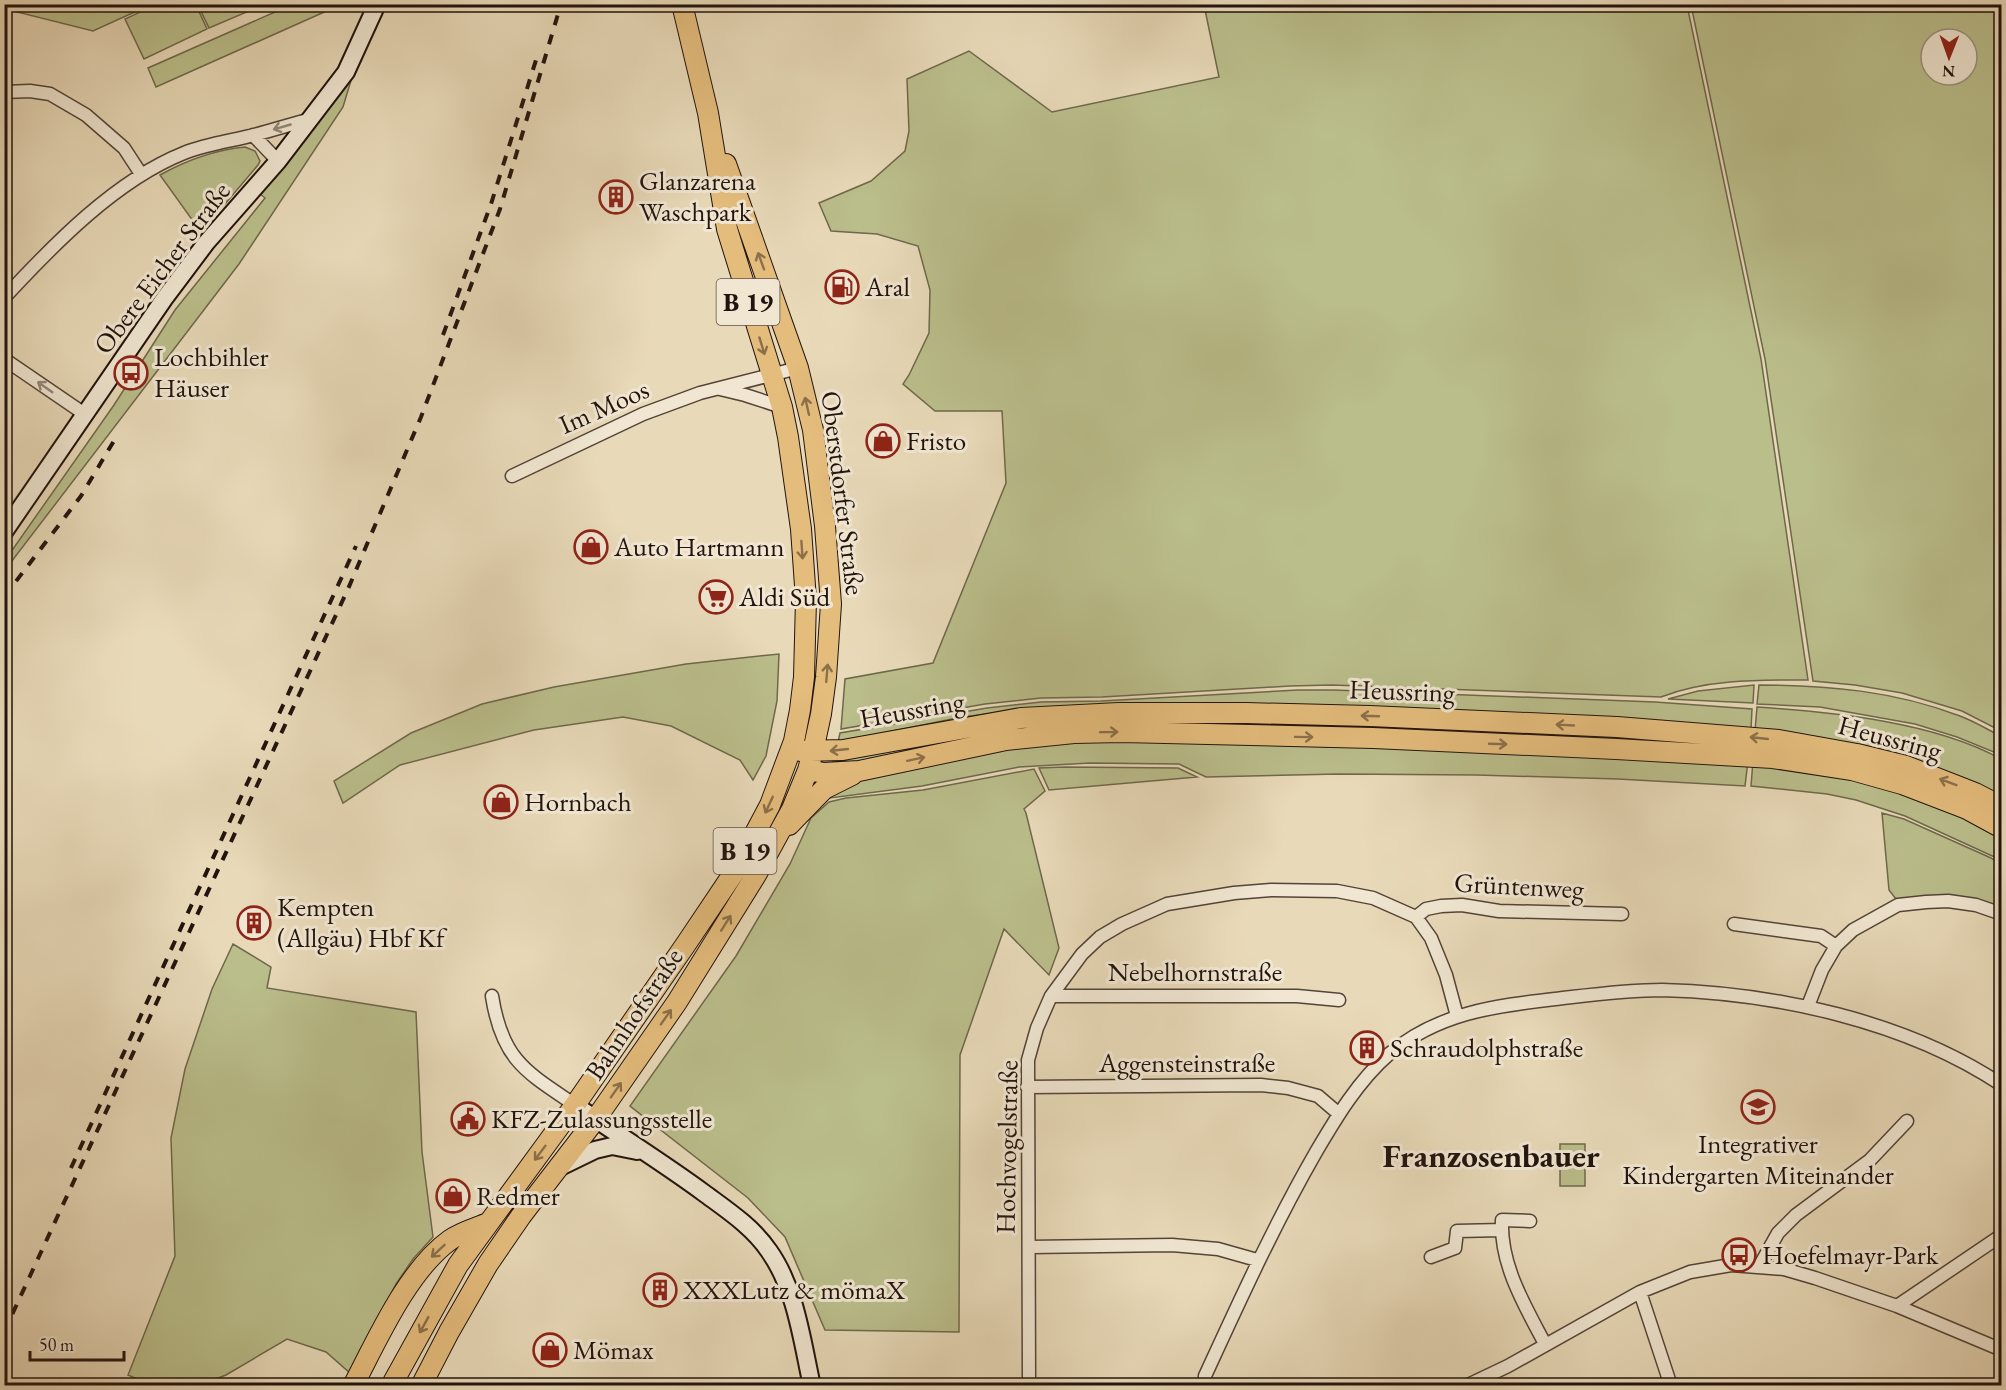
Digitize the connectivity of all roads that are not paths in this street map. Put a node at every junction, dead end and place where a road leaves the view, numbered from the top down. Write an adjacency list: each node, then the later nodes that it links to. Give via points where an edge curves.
1 (377, 4): 5 (street, Obere Eicher Straße, via 346,72)
2 (682, 4): 4 (main road, Oberstdorfer Straße / B 19)
3 (4, 92): 8 (street, via 50,94 86,115 124,148)
4 (708, 113): 11 (main road, Oberstdorfer Straße / B 19, one-way to 4); 12 (main road, Oberstdorfer Straße / B 19, one-way to 12, via 727,229)
5 (311, 119): 6 (street, one-way to 6); 7 (street, Obere Eicher Straße)
6 (253, 135): 7 (street); 8 (street, via 184,153)
7 (278, 161): 15 (street, Obere Eicher Straße, via 206,243)
8 (141, 174): 9 (street, via 78,224)
9 (4, 298)
10 (4, 359): 15 (street, one-way to 10)
11 (798, 368): 12 (street, Im Moos); 19 (main road, Oberstdorfer Straße / B 19, one-way to 11, via 826,677 831,604 813,430)
12 (770, 374): 13 (street, Im Moos); 14 (main road, Oberstdorfer Straße / B 19)
13 (719, 388): 14 (street); 16 (street, Im Moos, via 643,414)
14 (782, 407): 18 (main road, Oberstdorfer Straße / B 19, one-way to 18, via 797,501 806,600 800,710)
15 (86, 415): 17 (street, Obere Eicher Straße)
16 (512, 476)
17 (4, 532)
18 (791, 751): 19 (main road); 36 (main road, Bahnhofstraße / B 19, one-way to 36, via 770,805 735,871)
19 (811, 760): 20 (main road, Heussring, via 824,773); 21 (main road, Heussring, one-way to 19, via 1906,766 1779,740 1606,727 1347,716 1119,713 1021,718 831,751); 23 (main road, Bahnhofstraße / B 19)
20 (859, 771): 22 (main road, Heussring, one-way to 22, via 1006,740 1074,733 1373,738 1616,749 1773,758 1852,770 1967,809); 23 (main road, via 824,789)
21 (2001, 807)
22 (2001, 828)
23 (778, 836): 38 (main road, Bahnhofstraße / B 19, one-way to 23, via 677,1002)
24 (1622, 914): 26 (street, Grüntenweg, via 1499,911 1462,905 1426,909)
25 (2001, 914): 28 (street, via 1976,905 1948,902 1898,905 1853,930)
26 (1416, 917): 30 (street, Hochvogelstraße, via 1373,898 1315,890 1234,893 1167,904 1100,937); 33 (street, via 1431,938)
27 (1734, 924): 28 (street, via 1821,936)
28 (1836, 946): 32 (street)
29 (492, 996): 36 (street, Bahnhofstraße, via 498,1026 511,1054 540,1082)
30 (1051, 996): 31 (street, Nebelhornstraße, via 1297,996); 35 (street, Hochvogelstraße, via 1028,1060)
31 (1339, 1000)
32 (1808, 1006): 33 (street, via 1733,994 1660,990 1506,1005); 34 (street, via 1910,1037 1973,1066)
33 (1457, 1016): 37 (street, via 1414,1035 1388,1055)
34 (2001, 1085)
35 (1027, 1087): 37 (street, Aggensteinstraße, via 1261,1085 1317,1096); 46 (street, Hochvogelstraße)
36 (575, 1106): 38 (street); 43 (main road, Bahnhofstraße, one-way to 43)
37 (1339, 1114): 48 (street)
38 (595, 1120): 40 (street); 41 (main road, Bahnhofstraße)
39 (1907, 1120): 49 (street, via 1870,1160 1796,1215 1778,1233)
40 (646, 1152): 41 (street, via 612,1146 595,1149); 57 (street, via 746,1225 769,1251 796,1315)
41 (559, 1168): 56 (main road, Bahnhofstraße, via 488,1264)
42 (1530, 1221): 44 (street, via 1502,1220)
43 (488, 1223): 54 (main road, one-way to 54, via 452,1239 434,1253 398,1302); 55 (main road, Bahnhofstraße, one-way to 55, via 458,1265)
44 (1502, 1230): 47 (street, via 1457,1231 1455,1248); 52 (street, via 1510,1269)
45 (2001, 1235): 51 (street)
46 (1029, 1247): 48 (street, via 1172,1245 1218,1249); 58 (street, Hochvogelstraße)
47 (1431, 1257)
48 (1257, 1260): 59 (street)
49 (1760, 1266): 50 (street, via 1731,1265 1690,1272); 51 (street, via 1806,1275)
50 (1640, 1292): 52 (street); 61 (street)
51 (1897, 1306): 53 (street)
52 (1545, 1344): 60 (street)
53 (2001, 1350)
54 (353, 1386)
55 (392, 1386)
56 (422, 1386)
57 (812, 1386)
58 (1029, 1386)
59 (1204, 1386)
60 (1466, 1386)
61 (1671, 1386)

